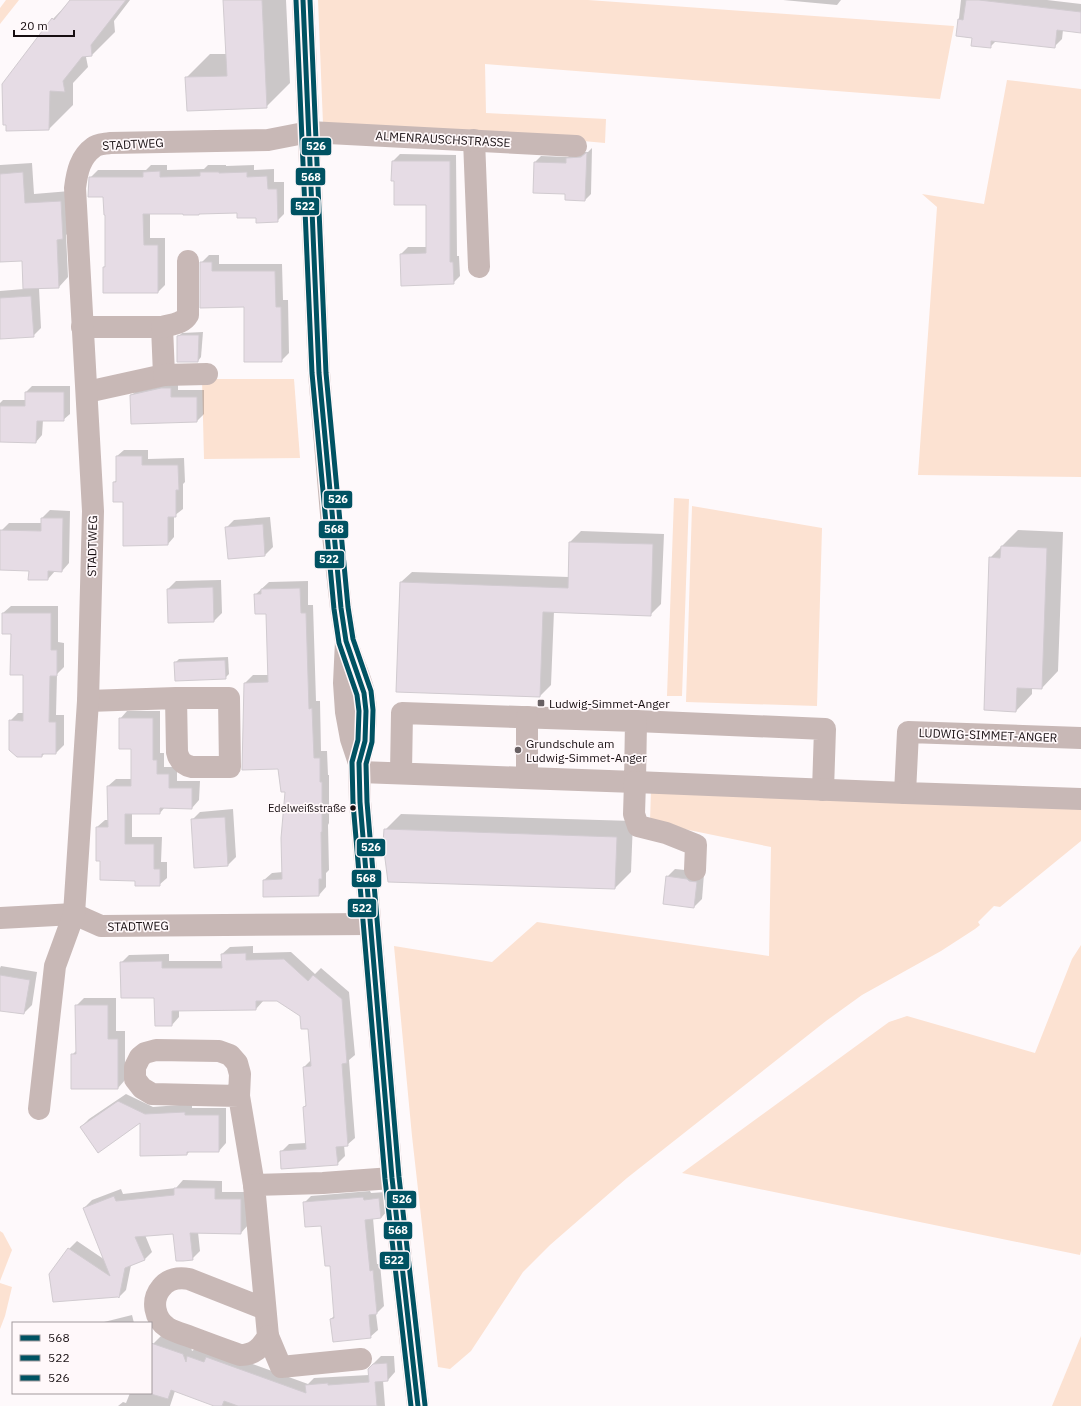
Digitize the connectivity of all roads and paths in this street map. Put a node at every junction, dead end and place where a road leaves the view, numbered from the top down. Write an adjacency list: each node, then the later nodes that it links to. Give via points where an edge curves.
1 (303, 0): 2 (street)
2 (309, 132): 3 (street, ALMENRAUSCHSTRASSE); 7 (street, STADTWEG, via 268,140 110,143 94,146 77,169 75,188); 17 (street, via 318,373 346,641 346,712)
3 (474, 140): 4 (street, ALMENRAUSCHSTRASSE); 6 (street)
4 (576, 146)
5 (188, 261): 8 (street, via 188,315 181,322)
6 (479, 267)
7 (82, 327): 8 (street); 11 (street, STADTWEG)
8 (162, 327): 10 (street)
9 (207, 374): 10 (street)
10 (164, 375): 11 (street)
11 (87, 392): 13 (street, STADTWEG, via 93,511)
12 (176, 698): 13 (street)
13 (88, 701): 25 (street, STADTWEG)
14 (527, 717): 15 (street); 18 (street, via 402,713); 19 (street)
15 (636, 722): 20 (street); 21 (street, via 825,728)
16 (1081, 738): 22 (street, LUDWIG-SIMMET-ANGER, via 908,732)
17 (360, 767): 18 (street); 27 (street, via 360,802)
18 (401, 773): 19 (street)
19 (527, 778): 20 (street)
20 (635, 782): 21 (street); 24 (street, via 634,814 638,826 666,833 696,845)
21 (823, 790): 22 (street)
22 (905, 793): 23 (street)
23 (1081, 799)
24 (695, 870)
25 (74, 914): 26 (street); 27 (street, STADTWEG, via 101,926); 29 (street, via 55,966)
26 (0, 918)
27 (370, 924): 30 (street)
28 (239, 1096): 31 (street)
29 (39, 1109)
30 (392, 1178): 31 (street); 35 (street)
31 (254, 1185): 32 (street)
32 (265, 1309): 33 (street); 33 (street, via 182,1278 163,1286 158,1291 155,1305 158,1318 168,1328 240,1355 256,1352)
33 (268, 1336): 34 (street, via 281,1367)
34 (361, 1359)
35 (418, 1406)

